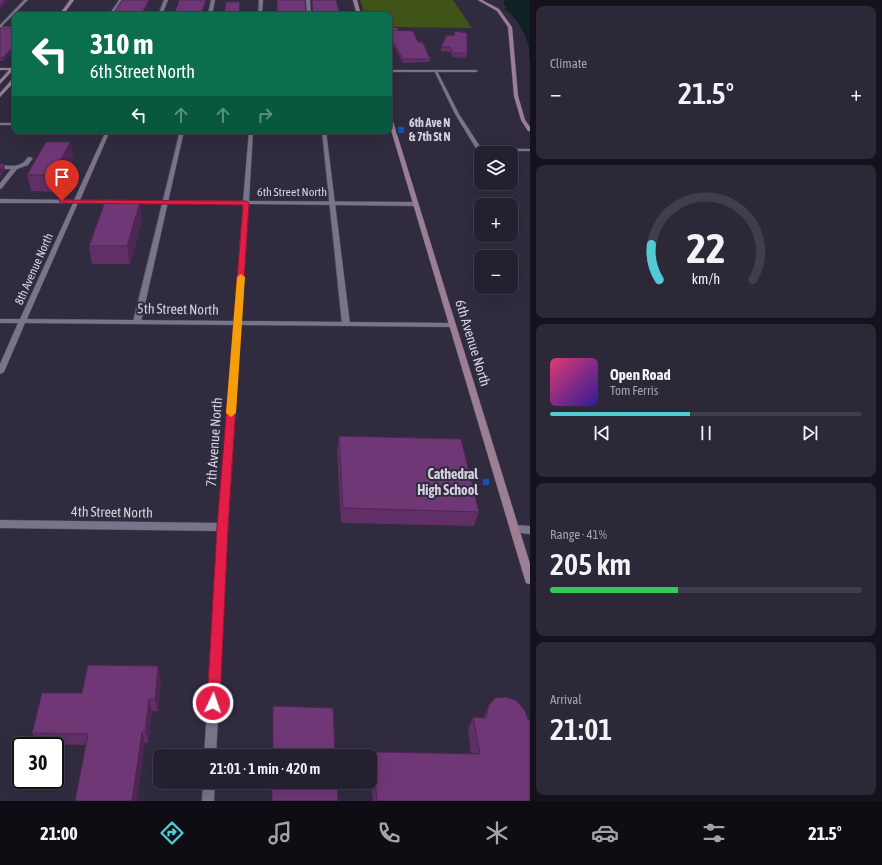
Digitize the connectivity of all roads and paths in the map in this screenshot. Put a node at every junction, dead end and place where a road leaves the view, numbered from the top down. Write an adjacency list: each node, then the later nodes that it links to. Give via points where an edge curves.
1 (26, 0): 10 (street)
2 (72, 0): 11 (street)
3 (121, 0): 12 (street)
4 (166, 0): 13 (street)
5 (213, 0): 14 (street)
6 (261, 0): 15 (street)
7 (308, 0): 16 (street)
8 (354, 0): 17 (street)
9 (480, 0): 35 (street, via 498,10 510,27 516,96 523,120)
10 (14, 12)
11 (63, 12)
12 (113, 12)
13 (161, 12)
14 (211, 12)
15 (260, 12)
16 (310, 12)
17 (358, 12)
18 (12, 15): 19 (street)
19 (0, 27): 20 (street)
20 (12, 28)
21 (392, 29): 22 (street)
22 (396, 29)
23 (12, 67): 24 (street)
24 (0, 69)
25 (12, 69): 30 (street)
26 (392, 71): 27 (street)
27 (435, 71): 28 (street); 40 (street, via 457,114 479,148)
28 (476, 71)
29 (12, 82): 31 (street)
30 (0, 83)
31 (0, 96)
32 (0, 124): 33 (street)
33 (12, 124)
34 (392, 130): 50 (street, 6th Avenue North)
35 (530, 130)
36 (107, 134): 46 (street, 8th Avenue North)
37 (181, 134): 47 (street)
38 (251, 134): 48 (street, 7th Avenue North)
39 (324, 134): 49 (street)
40 (530, 150)
41 (30, 158): 43 (street, via 26,164)
42 (0, 167): 43 (street)
43 (15, 168): 44 (street)
44 (0, 187)
45 (0, 201): 46 (street, 6th Street North)
46 (76, 201): 47 (street, 6th Street North); 52 (street, 8th Avenue North)
47 (164, 202): 48 (street, 6th Street North); 53 (street)
48 (246, 203): 49 (street, 6th Street North); 54 (street, 7th Avenue North)
49 (331, 204): 50 (street, 6th Street North); 55 (street)
50 (416, 204): 56 (street, 6th Avenue North)
51 (0, 320): 52 (street, 5th Street North)
52 (23, 321): 53 (street, 5th Street North); 57 (street, 8th Avenue North)
53 (137, 322): 54 (street, 5th Street North)
54 (238, 323): 55 (street, 5th Street North); 59 (street, 7th Avenue North)
55 (346, 324): 56 (street, 5th Street North)
56 (452, 325): 60 (street, 6th Avenue North)
57 (0, 372)
58 (0, 524): 59 (street, 4th Street North)
59 (223, 527): 63 (street, 7th Avenue North)
60 (515, 529): 61 (street); 62 (street, 6th Avenue North)
61 (530, 530)
62 (530, 580)
63 (210, 749)
64 (209, 789): 65 (street)
65 (208, 801)

